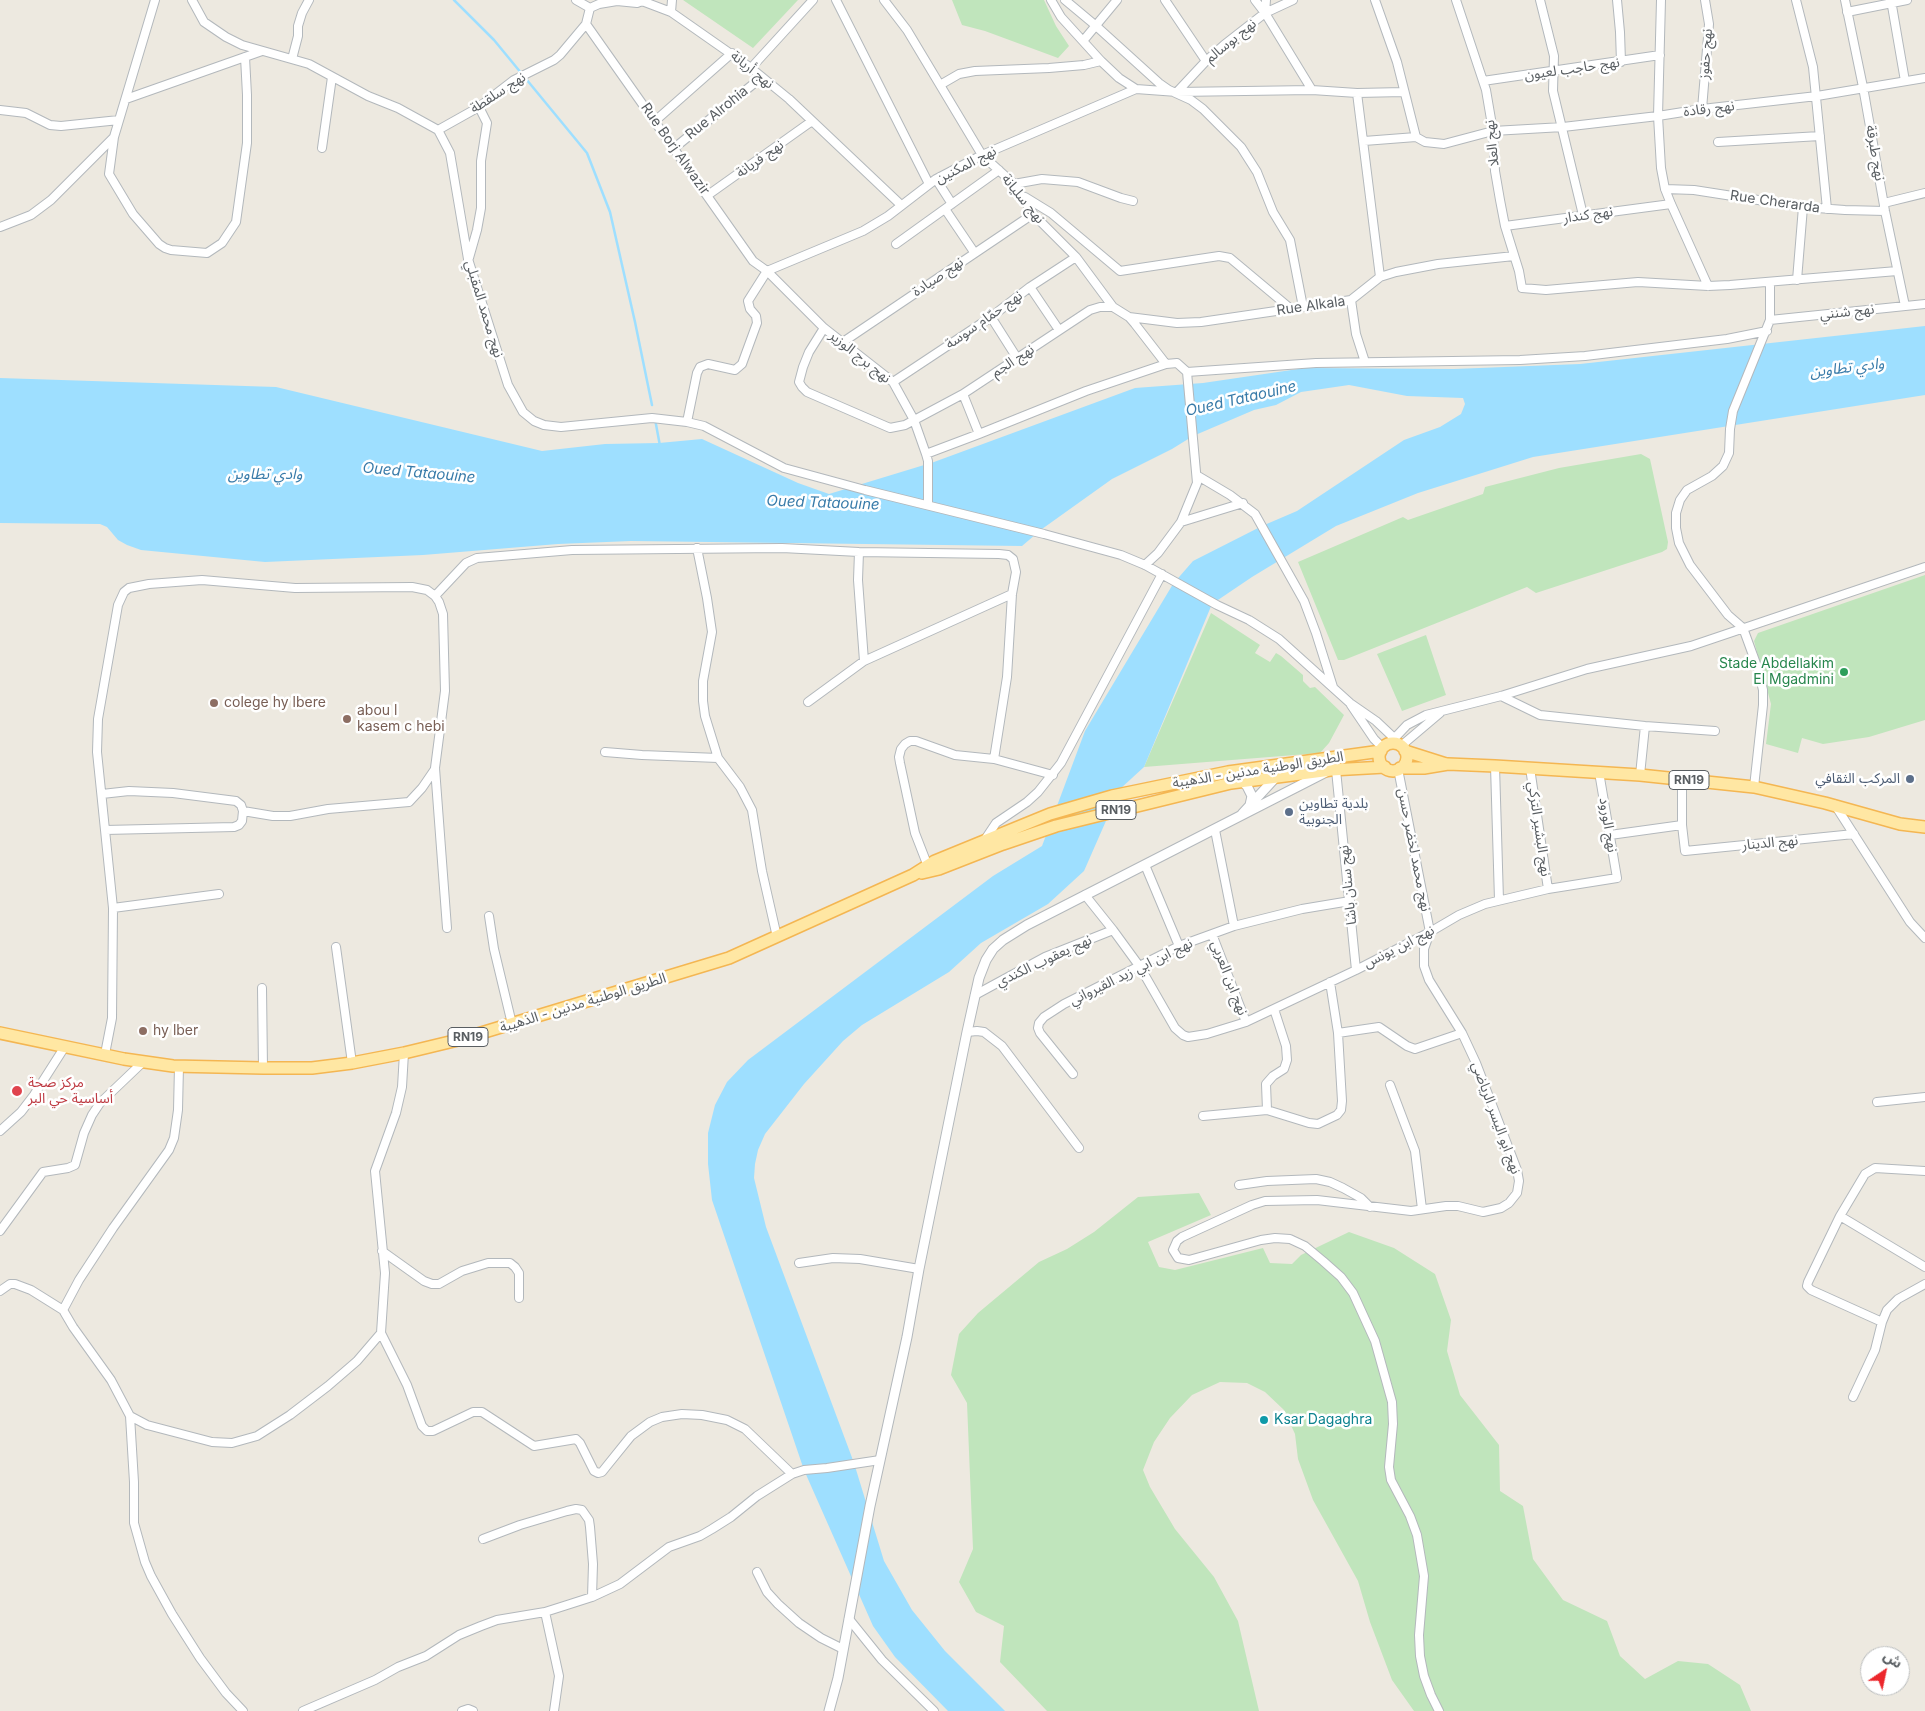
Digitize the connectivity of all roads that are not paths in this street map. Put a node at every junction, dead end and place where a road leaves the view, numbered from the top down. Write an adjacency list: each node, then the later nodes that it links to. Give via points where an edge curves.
1 (155, 0): 56 (street)
2 (192, 0): 33 (street, via 204,22 213,29)
3 (309, 0): 37 (street, via 298,26)
4 (576, 0): 26 (street)
5 (672, 0): 27 (street)
6 (813, 0): 41 (street)
7 (836, 0): 77 (street)
8 (884, 0): 48 (street, نهج سليانة, via 907,30)
9 (1051, 0): 32 (street)
10 (1065, 0): 31 (street)
11 (1117, 0): 31 (street)
12 (1165, 0): 39 (street)
13 (1255, 0): 29 (street)
14 (1266, 0): 29 (street)
15 (1293, 0): 29 (street, نهج بوسالم)
16 (1375, 0): 53 (street)
17 (1456, 0): 46 (street, نهج العلا)
18 (1540, 0): 42 (street, via 1554,56)
19 (1617, 0): 40 (street)
20 (1661, 0): 35 (street)
21 (1706, 0): 58 (street, نهج حفوز, via 1709,24)
22 (1796, 0): 55 (street)
23 (1845, 0): 28 (street, نهج طبرقة)
24 (1907, 0): 25 (street)
25 (1891, 2): 28 (street); 47 (street)
26 (590, 8): 27 (street, نهج أريانة, via 617,1 642,2); 30 (street, نهج سلقطة)
27 (672, 12): 34 (street, نهج أريانة)
28 (1847, 12): 49 (street, نهج طبرقة)
29 (1265, 13): 39 (street, نهج بوسالم); 51 (street)
30 (586, 24): 57 (street, نهج سلقطة, via 560,56 514,80); 62 (street, Rue Borj Alwazir)
31 (1096, 25): 32 (street); 52 (street, via 1160,83)
32 (1082, 41): 38 (street)
33 (262, 52): 36 (street); 37 (street)
34 (732, 53): 41 (street, نهج أريانة); 62 (street)
35 (1660, 55): 40 (street, نهج حاجب لعيون); 60 (street)
36 (245, 57): 56 (street); 68 (street, via 247,143 236,222 222,243 207,253 165,248 133,214 108,174)
37 (292, 59): 43 (street)
38 (1101, 61): 48 (street, via 1049,68 975,71 959,74); 50 (street)
39 (1206, 61): 52 (street, نهج بوسالم)
40 (1621, 62): 42 (street, نهج حاجب لعيون)
41 (751, 68): 44 (street, نهج أريانة)
42 (1554, 71): 46 (street, نهج حاجب لعيون); 64 (street, via 1553,91)
43 (332, 77): 65 (street); 72 (street)
44 (762, 77): 63 (street, نهج أريانة); 73 (street, Rue Alrohia)
45 (1925, 78): 47 (street, نهج رقادة)
46 (1483, 81): 66 (street, نهج العلا)
47 (1905, 81): 49 (street, نهج رقادة)
48 (940, 85): 74 (street, نهج سليانة)
49 (1863, 87): 55 (street, نهج رقادة); 88 (street, نهج طبرقة)
50 (1136, 89): 52 (street, نهج المكنين); 74 (street, نهج المكنين)
51 (1312, 90): 52 (street, نهج المكنين); 54 (street, نهج المكنين)
52 (1177, 92): 111 (street, via 1203,109 1230,134 1249,158 1273,212 1290,240)
53 (1404, 92): 54 (street, نهج المكنين); 69 (street)
54 (1357, 93): 70 (street)
55 (1817, 96): 58 (street, نهج رقادة); 67 (street)
56 (126, 99): 61 (street)
57 (479, 107): 65 (street, نهج سلقطة); 99 (street, via 487,123 481,161 481,208 478,230)
58 (1702, 109): 60 (street, نهج رقادة)
59 (0, 110): 61 (street, via 26,114 50,125 61,126)
60 (1658, 116): 64 (street, نهج رقادة); 79 (street)
61 (119, 120): 68 (street)
62 (656, 121): 73 (street, Rue Borj Alwazir)
63 (812, 122): 81 (street, نهج فريانة); 86 (street, نهج أريانة)
64 (1563, 127): 66 (street, نهج رقادة); 92 (street)
65 (438, 130): 99 (street, نهج محمد المقبلي, via 450,153)
66 (1493, 131): 69 (street, نهج رقادة, via 1444,144); 93 (street, نهج العلا, via 1495,171)
67 (1820, 136): 71 (street); 90 (street)
68 (114, 137): 94 (street, via 51,200 31,215)
69 (1416, 137): 70 (street)
70 (1364, 141): 102 (street)
71 (1718, 142)
72 (322, 148)
73 (673, 149): 81 (street, Rue Borj Alwazir)
74 (982, 155): 75 (street, نهج سليانة); 76 (street, نهج المكنين)
75 (999, 170): 78 (street, نهج سليانة); 84 (street)
76 (936, 178): 77 (street, نهج المكنين); 84 (street)
77 (929, 184): 86 (street, نهج المكنين)
78 (1014, 184): 82 (street, نهج سليانة); 83 (street, via 1042,179 1078,182)
79 (1665, 189): 85 (street); 87 (street, Rue Cherarda, via 1694,190)
80 (1925, 193): 88 (street, Rue Cherarda)
81 (708, 195): 101 (street, Rue Borj Alwazir, via 749,256)
82 (1023, 196): 91 (street, نهج سليانة); 112 (street, via 1051,214 1120,271 1218,256 1230,258)
83 (1133, 201)
84 (952, 204): 89 (street)
85 (1671, 204): 92 (street, نهج كندار); 105 (street)
86 (901, 205): 101 (street, نهج المكنين, via 863,232)
87 (1803, 207): 90 (street, Rue Cherarda); 103 (street)
88 (1884, 207): 90 (street, Rue Cherarda); 100 (street, نهج طبرقة)
89 (944, 209): 95 (street); 96 (street)
90 (1827, 209)
91 (1033, 214): 96 (street, نهج صيادة); 98 (street, نهج سليانة)
92 (1583, 216): 93 (street, نهج كندار)
93 (1505, 226): 97 (street, نهج العلا)
94 (0, 227)
95 (896, 244)
96 (974, 252): 119 (street, نهج صيادة)
97 (1514, 256): 102 (street, Rue Alkala, via 1438,264); 105 (street, نهج العلا, via 1522,288 1546,290 1638,282)
98 (1076, 257): 106 (street, نهج حمّام سوسة); 110 (street, نهج سليانة)
99 (468, 259): 127 (street, نهج محمد المقبلي, via 508,385 523,412 534,421 561,427 652,418)
100 (1897, 271): 103 (street); 109 (street, نهج طبرقة)
101 (767, 272): 116 (street, نهج برج الوزير); 127 (street, via 748,301 758,323 742,364 735,370 708,364 700,367)
102 (1380, 277): 107 (street, Rue Alkala)
103 (1797, 280): 104 (street)
104 (1770, 283): 105 (street); 115 (street)
105 (1708, 286)
106 (1030, 287): 113 (street, نهج حمّام سوسة); 117 (street)
107 (1351, 300): 111 (street, Rue Alkala); 121 (street, via 1356,334)
108 (1925, 304): 109 (street, نهج شنني)
109 (1905, 306): 115 (street, نهج شنني)
110 (1113, 307): 114 (street, نهج سليانة); 117 (street, نهج الجم, via 1090,310)
111 (1303, 307): 112 (street, Rue Alkala)
112 (1291, 309): 114 (street, Rue Alkala, via 1177,324)
113 (991, 316): 120 (street); 124 (street, نهج حمّام سوسة)
114 (1129, 317): 122 (street, نهج سليانة)
115 (1770, 320): 118 (street)
116 (824, 328): 119 (street, نهج برج الوزير); 126 (street, نهج الجم, via 803,367 799,382 802,387 884,426 897,427)
117 (1060, 330): 120 (street, نهج الجم)
118 (1767, 331): 121 (street, via 1727,339 1584,356); 141 (street, via 1733,411 1729,453 1724,466 1687,490 1676,513 1679,543 1690,565 1728,615)
119 (843, 342): 124 (street, نهج برج الوزير)
120 (1017, 358): 125 (street, نهج الجم)
121 (1365, 362): 123 (street, via 1258,366)
122 (1166, 364): 123 (street, via 1177,363); 128 (street, via 1086,390)
123 (1188, 374): 130 (street)
124 (893, 382): 126 (street, نهج برج الوزير)
125 (962, 394): 126 (street, نهج الجم); 128 (street)
126 (914, 420): 129 (street, نهج برج الوزير)
127 (687, 422): 132 (street, نهج محمد المقبلي, via 712,429 784,468)
128 (979, 434): 129 (street)
129 (927, 457): 132 (street, نهج برج الوزير)
130 (1198, 476): 131 (street); 133 (street)
131 (1243, 503): 133 (street); 143 (street, via 1261,523 1304,600)
132 (928, 504): 136 (street, نهج محمد المقبلي, via 1121,555)
133 (1181, 522): 136 (street)
134 (697, 548): 135 (street); 140 (street, via 572,550 477,558 466,563); 151 (street, via 712,632 705,665 703,701)
135 (859, 552): 139 (street, via 1008,555 1013,559 1016,572); 142 (street)
136 (1145, 565): 138 (street, نهج محمد المقبلي)
137 (1925, 567): 141 (street)
138 (1162, 574): 143 (street, نهج محمد المقبلي, via 1249,620 1279,640); 162 (street)
139 (1012, 594): 142 (street); 152 (street, via 1007,677)
140 (435, 596): 155 (street, via 443,614 445,692); 167 (street, via 427,590 412,587 295,588 202,580 129,588 118,606 98,719 97,752)
141 (1743, 628): 144 (street, via 1691,646 1587,669); 166 (street, via 1763,690)
142 (864, 661): 145 (street)
143 (1333, 688): 146 (street, نهج محمد المقبلي)
144 (1501, 696): 147 (street, via 1540,715); 149 (street, via 1442,712)
145 (808, 702)
146 (1350, 703): 149 (street, via 1376,720); 149 (street, via 1374,739)
147 (1644, 726): 148 (street); 163 (street)
148 (1715, 731)
149 (1393, 746): 153 (main road, الطريق الوطنية مدنين - الذهيبة / RN19); 156 (main road, via 1380,762); 158 (main road, via 1406,759); 160 (main road, الطريق الوطنية مدنين - الذهيبة / RN19)
150 (605, 752): 151 (street)
151 (718, 758): 195 (street, via 740,787 752,810)
152 (994, 759): 162 (street); 181 (street, via 955,755 916,741 910,741 900,749 915,834)
153 (1448, 764): 154 (main road, الطريق الوطنية مدنين - الذهيبة / RN19); 158 (main road, الطريق الوطنية مدنين - الذهيبة / RN19)
154 (1495, 766): 157 (main road, الطريق الوطنية مدنين - الذهيبة / RN19); 186 (street)
155 (435, 768): 170 (street, via 409,802 328,809 290,816); 191 (street)
156 (1385, 768): 158 (main road, RN19); 159 (main road, الطريق الوطنية مدنين - الذهيبة / RN19)
157 (1530, 768): 161 (main road, الطريق الوطنية مدنين - الذهيبة / RN19); 183 (street, نهج البشير التركي)
158 (1399, 769): 193 (street, نهج محمد لخضر حسن)
159 (1334, 770): 160 (main road, الطريق الوطنية مدنين - الذهيبة / RN19); 171 (street); 187 (street, نهج سنان باشا)
160 (1276, 772): 164 (main road, الطريق الوطنية مدنين - الذهيبة / RN19); 164 (main road, الطريق الوطنية مدنين - الذهيبة / RN19); 169 (street)
161 (1599, 772): 163 (main road, الطريق الوطنية مدنين - الذهيبة / RN19); 176 (street, نهج الورود)
162 (1053, 775): 179 (street, via 1028,802 996,823)
163 (1640, 775): 165 (main road, الطريق الوطنية مدنين - الذهيبة / RN19)
164 (1234, 779): 169 (street, via 1247,786 1252,796); 178 (main road, الطريق الوطنية مدنين - الذهيبة / RN19, via 1112,796 1050,814)
165 (1682, 780): 166 (main road, الطريق الوطنية مدنين - الذهيبة / RN19); 172 (street)
166 (1754, 787): 168 (main road, الطريق الوطنية مدنين - الذهيبة / RN19)
167 (102, 794): 170 (street, via 148,791 231,800 239,803); 174 (street)
168 (1835, 805): 173 (main road, الطريق الوطنية مدنين - الذهيبة / RN19); 177 (street)
169 (1250, 806): 171 (street)
170 (243, 811): 174 (street, via 242,821 234,827)
171 (1236, 820): 175 (street)
172 (1682, 825): 176 (street); 177 (street, نهج الدينار, via 1685,851)
173 (1925, 828)
174 (105, 830): 188 (street)
175 (1215, 830): 180 (street); 190 (street)
176 (1610, 834): 182 (street, نهج الورود)
177 (1854, 834): 196 (street, via 1910,922)
178 (1003, 838): 179 (main road, الطريق الوطنية مدنين - الذهيبة / RN19); 181 (main road, الطريق الوطنية مدنين - الذهيبة / RN19)
179 (984, 841): 181 (main road, الطريق الوطنية مدنين - الذهيبة / RN19)
180 (1145, 865): 185 (street); 197 (street)
181 (929, 868): 195 (main road, الطريق الوطنية مدنين - الذهيبة / RN19)
182 (1616, 878): 183 (street, نهج ابن يونس)
183 (1548, 889): 186 (street, نهج ابن يونس)
184 (219, 894): 188 (street)
185 (1085, 896): 192 (street); 203 (street, via 1027,925 993,949 986,960)
186 (1500, 900): 193 (street, نهج ابن يونس, via 1459,915)
187 (1350, 901): 190 (street, نهج ابن ابي زيد القيرواني); 200 (street, نهج سنان باشا)
188 (113, 908): 213 (street, via 112,1018)
189 (489, 916): 206 (street)
190 (1234, 926): 194 (street, نهج ابن ابي زيد القيرواني)
191 (448, 928)
192 (1113, 930): 199 (street); 203 (street, نهج يعقوب الكندي, via 1045,957)
193 (1430, 932): 200 (street, نهج ابن يونس); 209 (street, نهج ابو اليسر الرياضي, via 1424,949 1424,966 1435,992)
194 (1212, 934): 197 (street, نهج ابن ابي زيد القيرواني); 205 (street, نهج ابن العربي)
195 (777, 937): 206 (main road, الطريق الوطنية مدنين - الذهيبة / RN19, via 729,958)
196 (1925, 938)
197 (1179, 946): 199 (street, نهج ابن ابي زيد القيرواني)
198 (336, 947): 215 (street)
199 (1140, 967): 205 (street, نهج ابن يونس, via 1175,1028 1183,1035 1208,1034); 218 (street, نهج ابن ابي زيد القيرواني, via 1064,1004 1038,1023 1040,1033)
200 (1356, 970): 201 (street, نهج ابن يونس)
201 (1330, 982): 204 (street, نهج ابن يونس); 208 (street)
202 (262, 988): 217 (street)
203 (975, 995): 207 (street)
204 (1274, 1009): 205 (street, نهج ابن يونس); 222 (street, via 1287,1060 1284,1069 1266,1084)
205 (1246, 1022)
206 (512, 1024): 212 (main road, الطريق الوطنية مدنين - الذهيبة / RN19)
207 (967, 1032): 225 (street, via 984,1032 1002,1046); 235 (street)
208 (1338, 1033): 209 (street, via 1379,1027 1415,1050); 222 (street, via 1342,1101 1337,1115 1318,1124)
209 (1462, 1033): 229 (street, نهج ابو اليسر الرياضي, via 1517,1170 1518,1187 1509,1203 1492,1211 1446,1206)
210 (0, 1034): 211 (main road, الطريق الوطنية مدنين - الذهيبة / RN19)
211 (64, 1048): 213 (main road, الطريق الوطنية مدنين - الذهيبة / RN19); 224 (street, via 21,1112)
212 (404, 1053): 215 (main road, الطريق الوطنية مدنين - الذهيبة / RN19); 232 (street, via 402,1087 396,1113 374,1171)
213 (105, 1054): 214 (main road, الطريق الوطنية مدنين - الذهيبة / RN19)
214 (144, 1062): 216 (main road, الطريق الوطنية مدنين - الذهيبة / RN19); 231 (street, via 100,1103 84,1132 74,1165 43,1172)
215 (352, 1063): 217 (main road, الطريق الوطنية مدنين - الذهيبة / RN19, via 312,1068)
216 (179, 1066): 217 (main road, الطريق الوطنية مدنين - الذهيبة / RN19); 239 (street, via 178,1110 169,1150 113,1228)
217 (263, 1068)
218 (1074, 1074)
219 (1390, 1085): 229 (street, via 1415,1151)
220 (1925, 1097): 221 (street)
221 (1877, 1102)
222 (1267, 1110): 223 (street)
223 (1203, 1116)
224 (0, 1131)
225 (1079, 1148)
226 (1925, 1171): 230 (street, via 1870,1170)
227 (1239, 1185): 228 (street, via 1267,1181 1330,1182 1361,1198)
228 (1370, 1207): 229 (street, نهج ابو اليسر الرياضي); 259 (street, نهج ابو اليسر الرياضي, via 1317,1200 1266,1201 1182,1237 1173,1250 1178,1258 1189,1260 1260,1240 1290,1239 1323,1261 1341,1277 1352,1293 1375,1341 1392,1402 1389,1467 1391,1480 1417,1536 1424,1576 1420,1656 1424,1676)
229 (1422, 1209)
230 (1840, 1216): 234 (street); 240 (street, via 1807,1286)
231 (0, 1231)
232 (382, 1251): 238 (street, via 432,1284 488,1263 510,1263 519,1273); 241 (street, via 385,1273)
233 (800, 1262): 235 (street, via 860,1259)
234 (1925, 1267)
235 (918, 1269): 244 (street)
236 (1925, 1284): 240 (street, via 1891,1304)
237 (0, 1291): 239 (street, via 15,1284)
238 (519, 1298)
239 (63, 1310): 243 (street, via 111,1380)
240 (1882, 1322): 242 (street, via 1875,1350)
241 (381, 1333): 243 (street, via 357,1361 328,1386 257,1436 232,1443 212,1442 147,1425); 245 (street, via 427,1431 473,1412 482,1412 534,1446 576,1439 598,1473 631,1436 650,1422 662,1417 702,1414 727,1420 745,1429)
242 (1853, 1397)
243 (130, 1416): 252 (street, via 134,1522 145,1562 200,1658)
244 (880, 1460): 245 (street); 250 (street)
245 (792, 1474): 248 (street, via 712,1529 669,1547 620,1584)
246 (483, 1539): 248 (street, via 567,1510 582,1510 590,1527)
247 (757, 1572): 251 (street, via 767,1592 778,1604 821,1638)
248 (592, 1597): 249 (street)
249 (545, 1612): 253 (street, via 481,1626 375,1680); 256 (street, via 559,1676)
250 (849, 1619): 251 (street); 258 (street, via 882,1660)
251 (843, 1649): 257 (street)
252 (243, 1711)
253 (303, 1711)
254 (462, 1711): 255 (street)
255 (473, 1711)
256 (554, 1711)
257 (830, 1711)
258 (934, 1711)
259 (1439, 1711)

